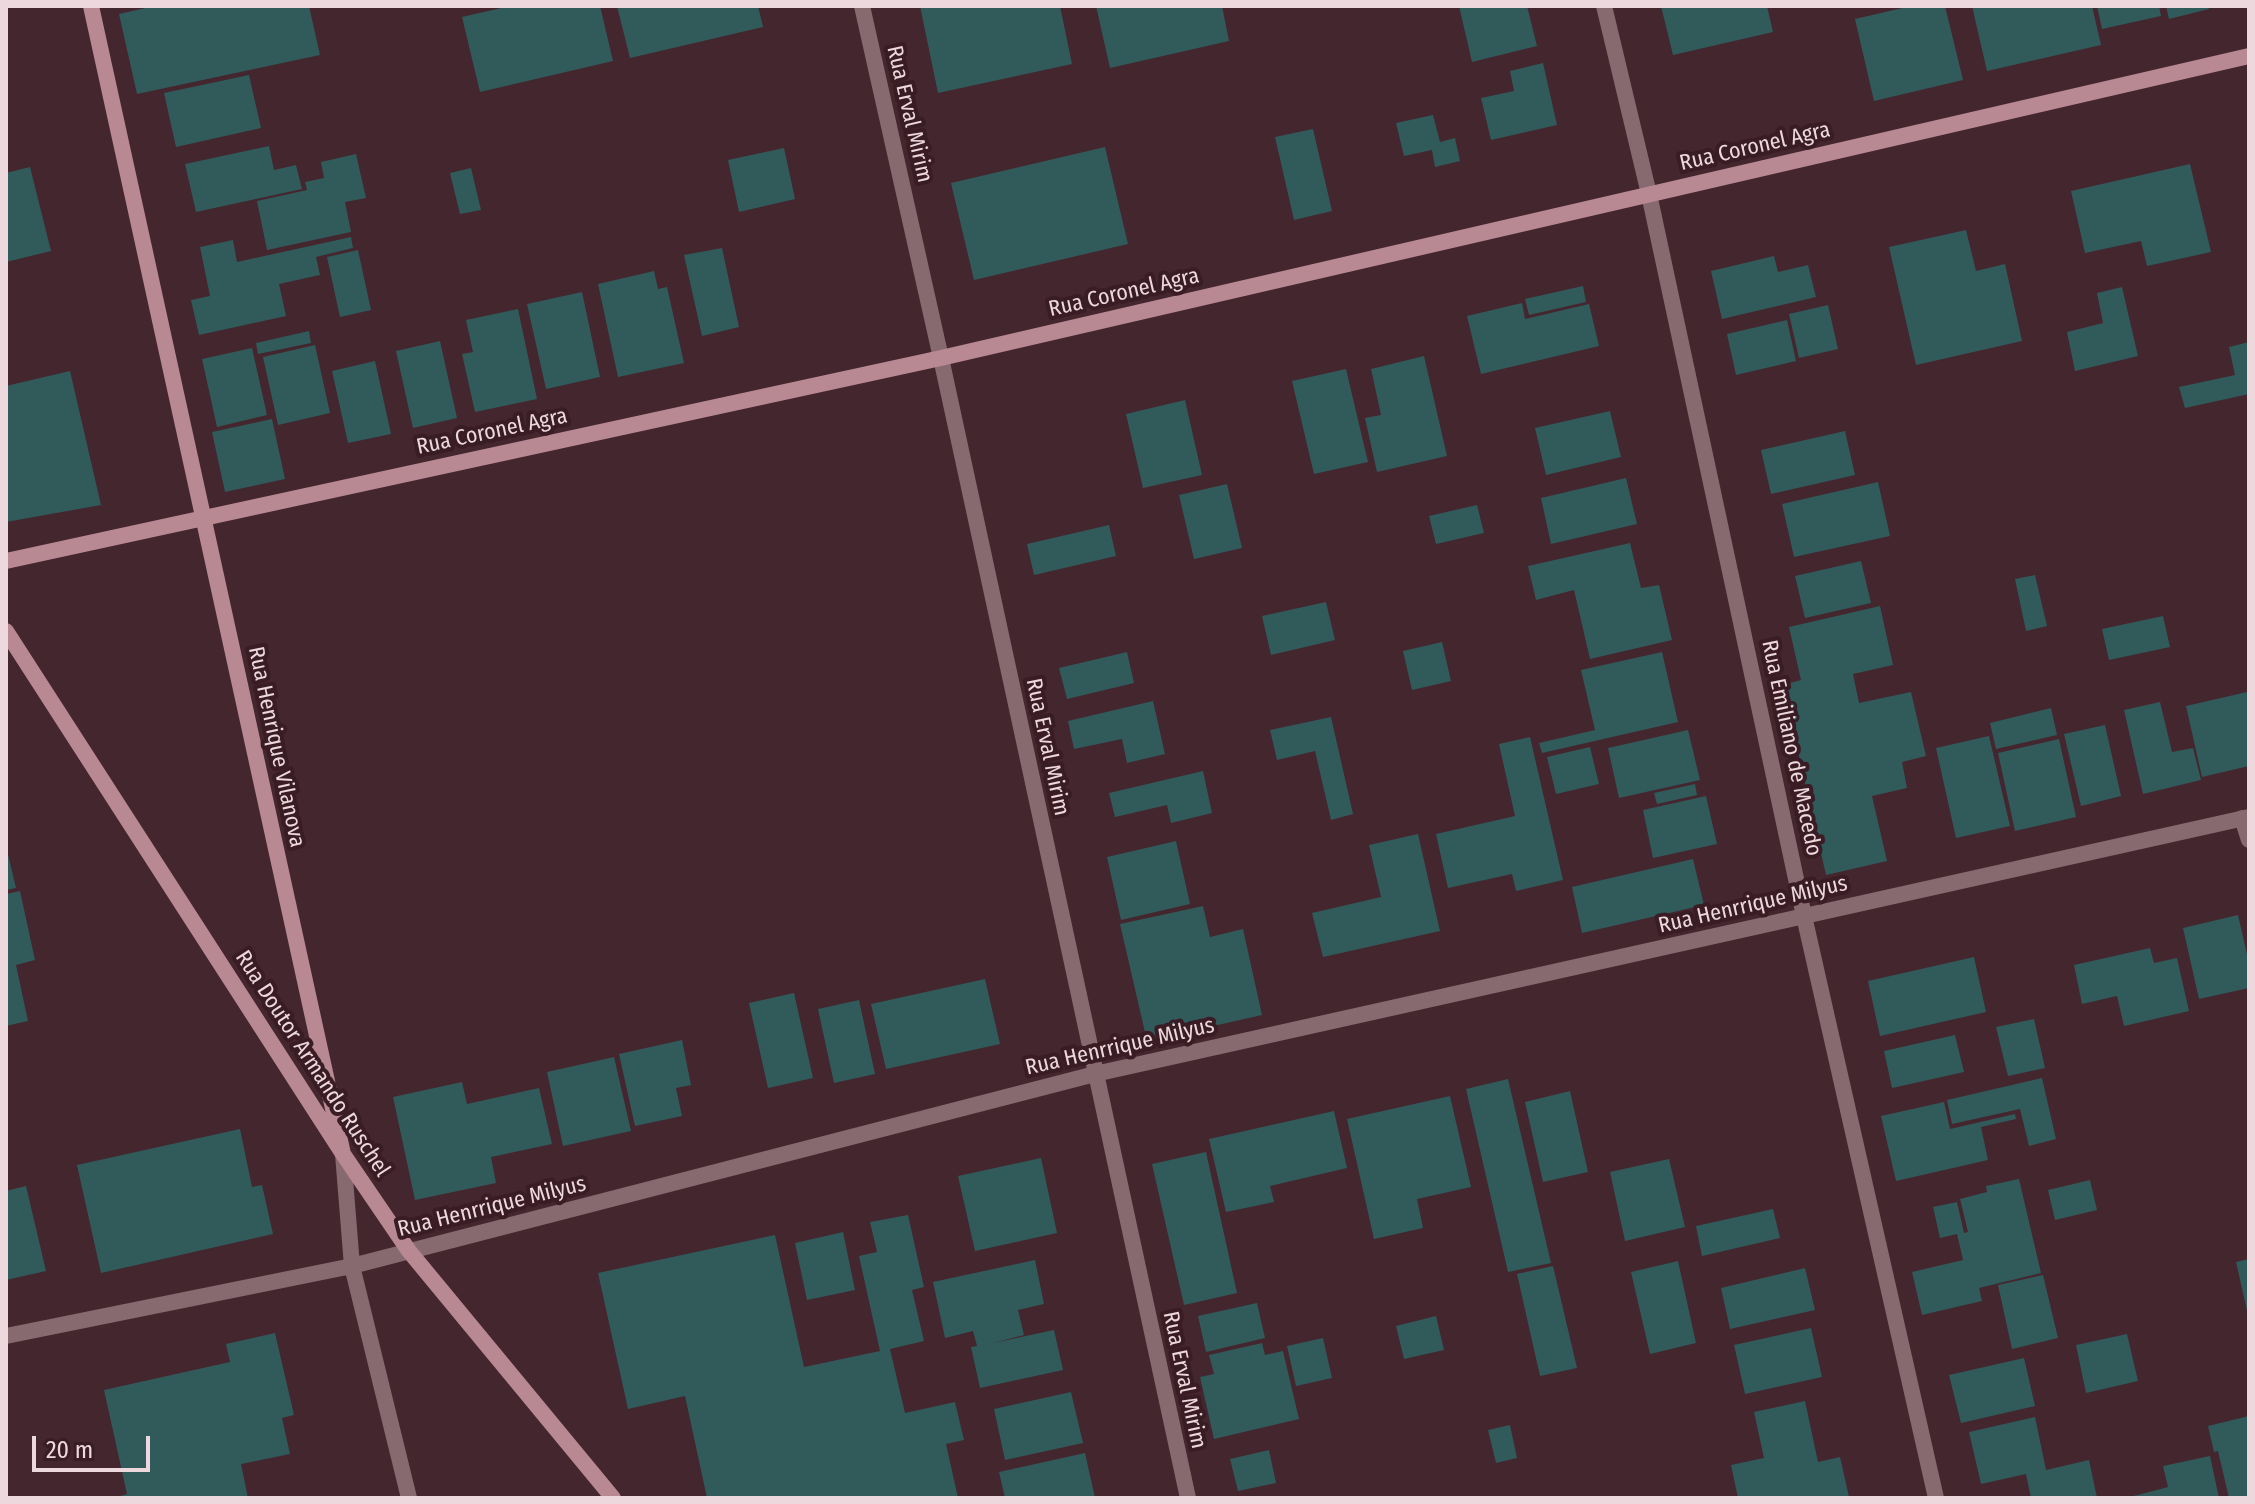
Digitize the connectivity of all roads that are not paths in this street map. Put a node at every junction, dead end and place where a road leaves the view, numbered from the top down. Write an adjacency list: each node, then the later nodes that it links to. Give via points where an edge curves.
1 (91, 6): 7 (street, Rua Henrique Vilanova)
2 (862, 6): 6 (street, Rua Erval Mirim)
3 (1604, 6): 5 (street, Rua Emiliano de Macedo)
4 (2249, 56): 5 (street, Rua Coronel Agra)
5 (1649, 194): 6 (street, Rua Coronel Agra); 12 (street, Rua Emiliano de Macedo)
6 (941, 358): 7 (street, Rua Coronel Agra); 13 (street, Rua Erval Mirim)
7 (203, 517): 8 (street, Rua Coronel Agra); 14 (street, Rua Henrique Vilanova)
8 (6, 561)
9 (6, 631): 14 (street, Rua Doutor Armando Ruschel)
10 (2245, 818): 11 (street); 12 (street, Rua Henrrique Milyus)
11 (2249, 840)
12 (1804, 916): 13 (street, Rua Henrrique Milyus); 21 (street, Rua Emiliano de Macedo)
13 (1095, 1074): 15 (street, Rua Henrrique Milyus); 20 (street, Rua Erval Mirim)
14 (343, 1154): 15 (street, Rua Doutor Armando Ruschel); 16 (street, Rua Henrique Vilanova)
15 (409, 1251): 16 (street, Rua Henrrique Milyus); 19 (street, Rua Doutor Armando Ruschel)
16 (352, 1266): 17 (street, Rua Henrrique Milyus); 18 (street, Rua Henrique Vilanova)
17 (6, 1336)
18 (409, 1498)
19 (613, 1498)
20 (1188, 1498)
21 (1936, 1498)

